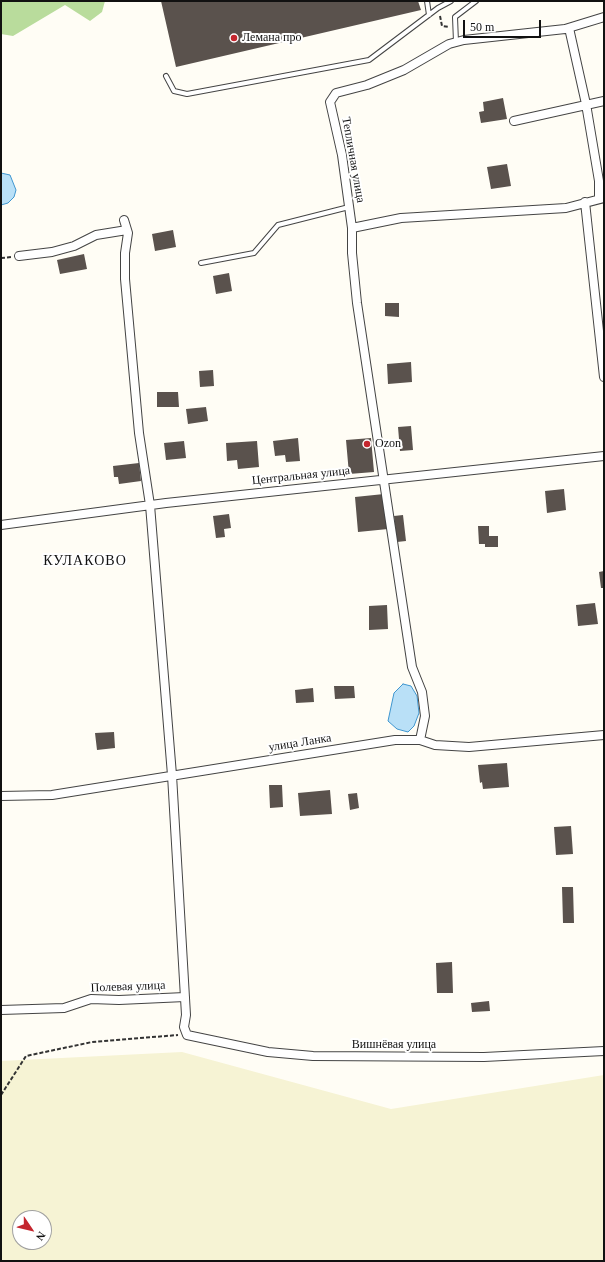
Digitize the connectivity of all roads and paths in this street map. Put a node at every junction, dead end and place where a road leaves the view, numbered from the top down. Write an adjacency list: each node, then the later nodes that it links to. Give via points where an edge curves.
1 (427, 1): 6 (lane)
2 (442, 1): 5 (lane)
3 (452, 1): 5 (lane)
4 (476, 1): 8 (lane, via 455,17)
5 (438, 8): 6 (lane); 8 (path, via 442,26)
6 (429, 16): 11 (lane, via 369,60 188,94 174,91)
7 (604, 17): 9 (street, Тепличная улица)
8 (454, 28): 10 (lane)
9 (569, 28): 10 (street, Тепличная улица); 13 (street)
10 (456, 42): 17 (street, Тепличная улица, via 404,70 367,85 336,92 330,102 342,155)
11 (166, 76)
12 (604, 101): 13 (street)
13 (586, 104): 14 (street); 15 (street)
14 (514, 121)
15 (602, 198): 16 (street)
16 (585, 202): 19 (street, via 566,208 401,218); 23 (street)
17 (349, 207): 19 (street, Тепличная улица); 22 (lane, via 278,225 254,253)
18 (124, 220): 20 (street)
19 (352, 228): 25 (street, Тепличная улица, via 358,303)
20 (127, 230): 21 (street, via 96,235 74,246 52,252); 26 (street, via 125,279 139,433)
21 (19, 256)
22 (201, 263)
23 (604, 377)
24 (604, 456): 25 (street, Центральная улица)
25 (384, 480): 26 (street, Центральная улица); 29 (street, Тепличная улица, via 412,667 422,692 425,716)
26 (150, 505): 27 (street, Центральная улица); 30 (street)
27 (1, 525)
28 (604, 734): 29 (street, улица Ланка, via 468,747 435,745)
29 (420, 740): 30 (street, улица Ланка, via 395,740)
30 (172, 775): 31 (street, улица Ланка, via 52,795); 32 (street)
31 (1, 796)
32 (185, 997): 33 (street, Полевая улица, via 91,999 64,1008); 34 (street)
33 (1, 1010)
34 (186, 1035): 35 (street, Вишнёвая улица, via 268,1052 313,1056 484,1057); 36 (path, via 92,1042 26,1056)
35 (604, 1051)
36 (1, 1095)

